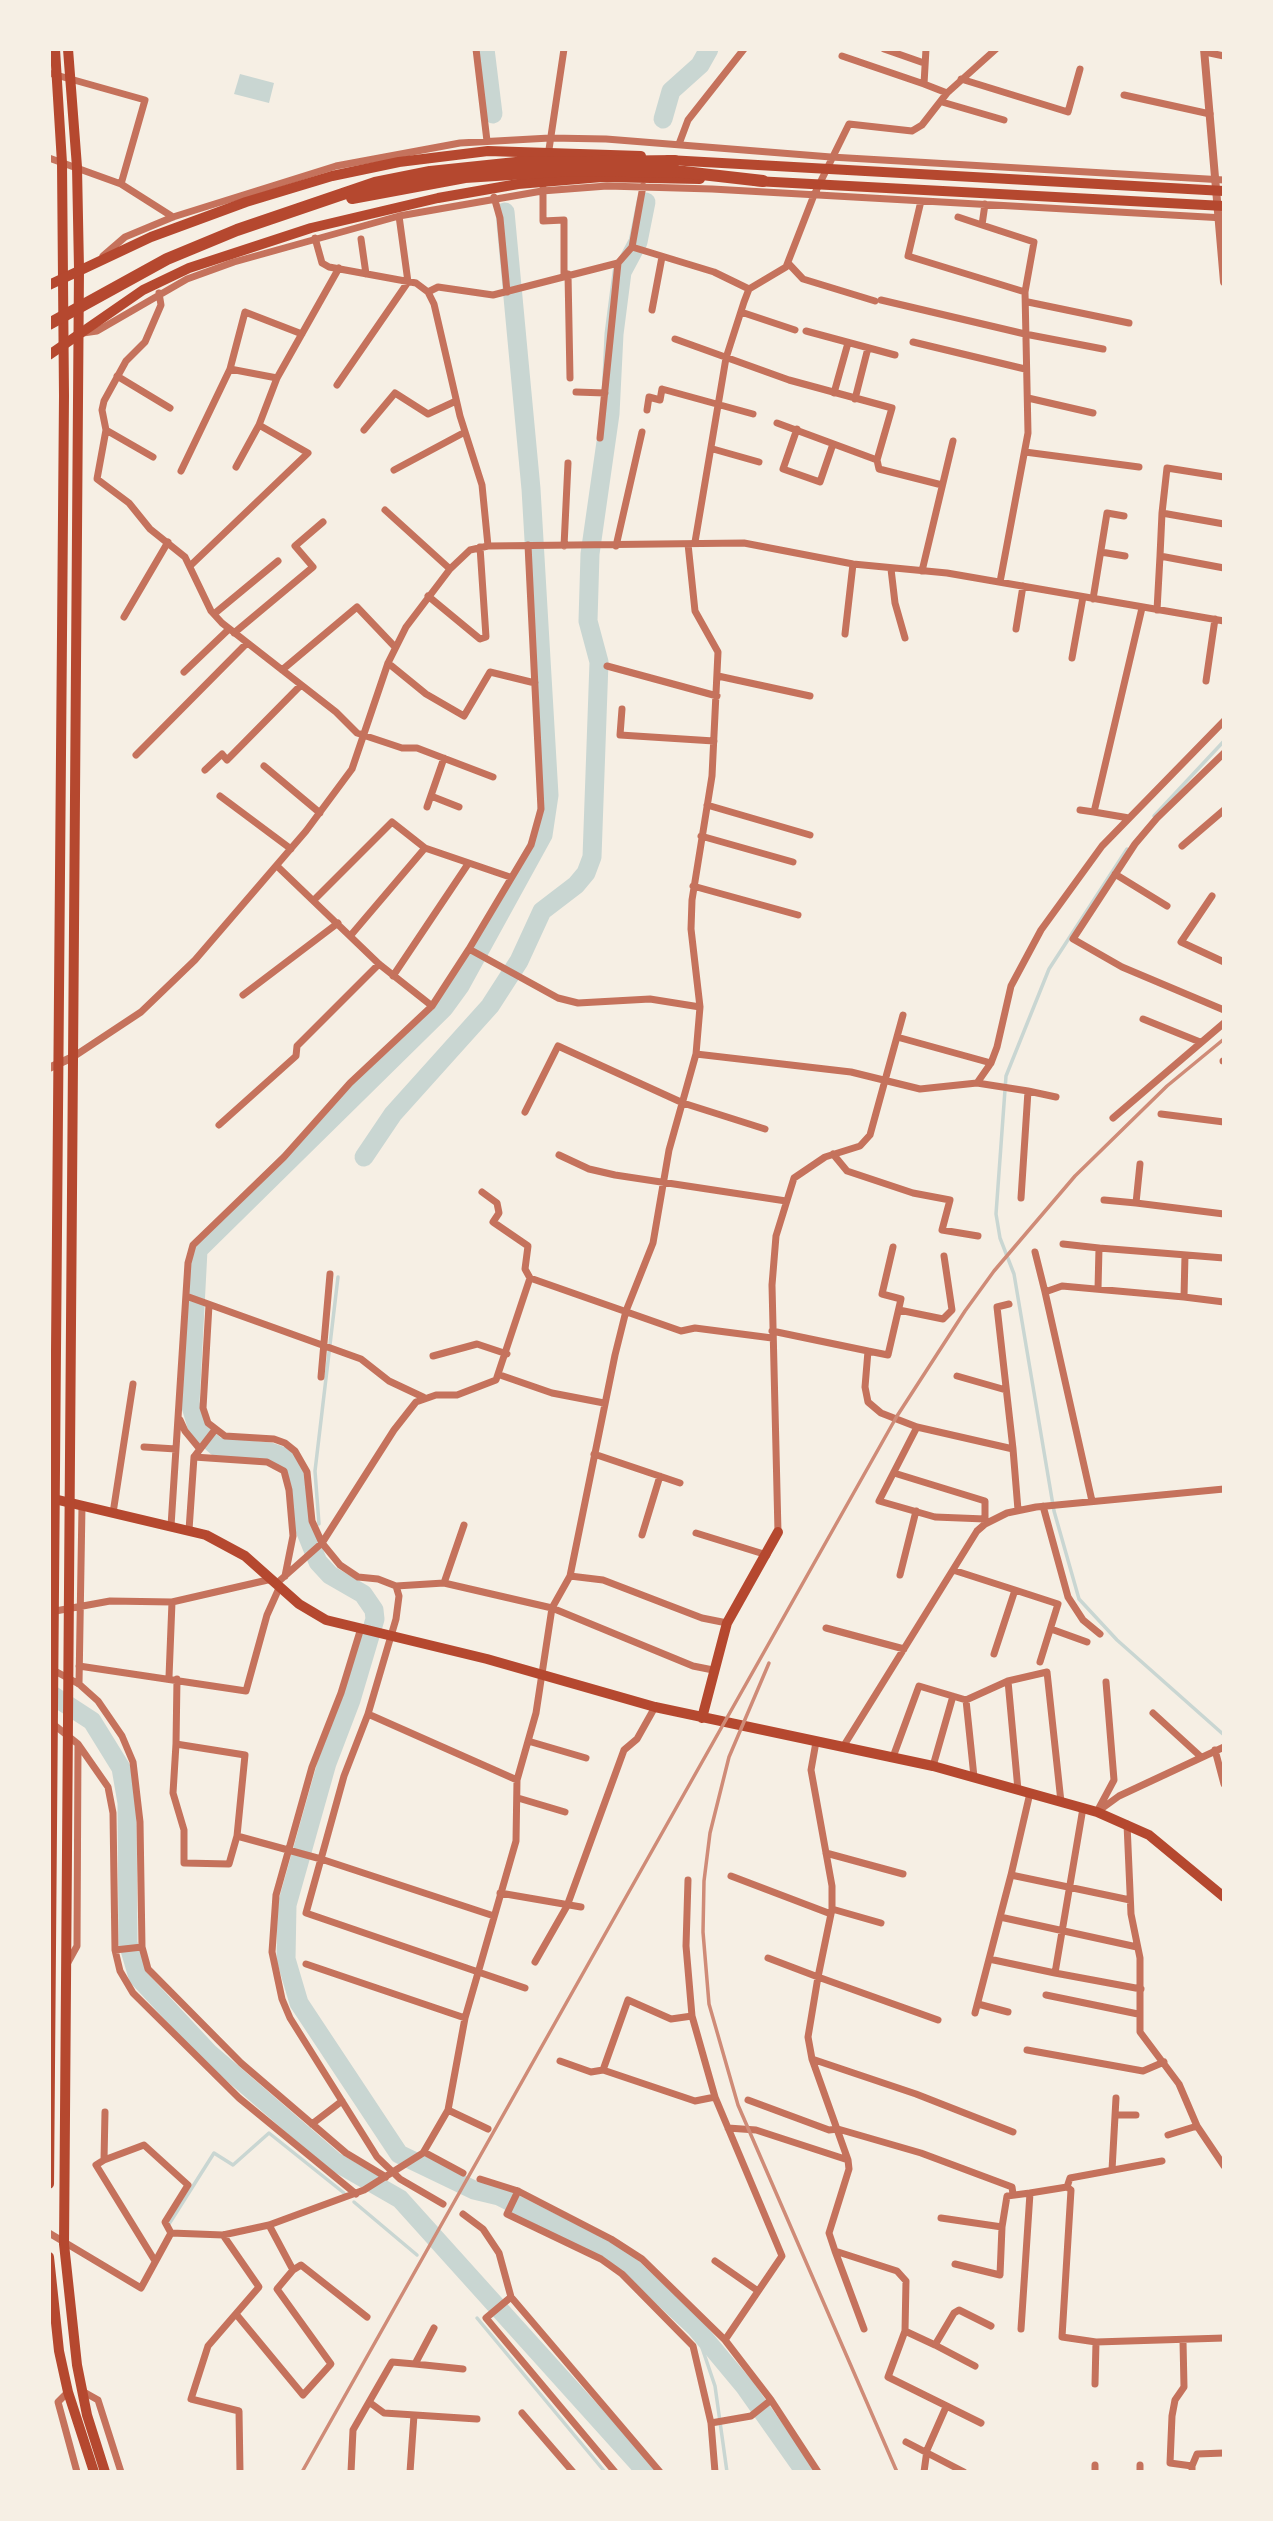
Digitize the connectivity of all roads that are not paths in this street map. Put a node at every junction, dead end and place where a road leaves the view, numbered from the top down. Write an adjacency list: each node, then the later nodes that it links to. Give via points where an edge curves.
1 (55, 49): 14 (main road)
2 (68, 49): 16 (main road)
3 (476, 49): 24 (street)
4 (564, 49): 23 (street)
5 (744, 49): 25 (street, via 688,120)
6 (884, 49): 12 (street)
7 (926, 49): 12 (street)
8 (996, 49): 15 (street)
9 (1204, 50): 11 (street); 21 (street)
10 (842, 56): 17 (street)
11 (1224, 56)
12 (924, 63): 17 (street)
13 (1080, 69): 15 (street, via 1068,112)
14 (53, 75): 16 (street); 29 (main road)
15 (961, 79): 18 (street)
16 (71, 80): 30 (main road); 33 (street, via 145,100)
17 (924, 85): 18 (street)
18 (947, 93): 20 (street)
19 (1124, 95): 21 (street)
20 (942, 102): 22 (street); 26 (street, via 912,131 849,124)
21 (1210, 114): 31 (street)
22 (1004, 120)
23 (550, 138): 24 (street); 25 (street); 35 (street)
24 (487, 141): 44 (street, via 336,166)
25 (679, 144): 26 (street)
26 (831, 157): 31 (street); 37 (street)
27 (49, 158): 29 (street)
28 (675, 161): 36 (main road); 42 (highway, via 516,163 430,172 375,183); 52 (main road, via 573,152 451,154 332,176 246,202)
29 (62, 163): 30 (street); 59 (main road)
30 (77, 167): 33 (street); 56 (main road)
31 (1220, 179): 46 (street)
32 (763, 181): 41 (main road); 42 (highway, via 684,172 516,172 381,191); 75 (main road, via 602,177 518,184 387,210 189,268 143,290)
33 (121, 184): 44 (street)
34 (643, 186): 35 (street); 37 (street); 50 (street)
35 (542, 191): 38 (street); 58 (street, via 543,221 564,220)
36 (1224, 191)
37 (814, 195): 39 (street); 54 (street)
38 (495, 197): 43 (street); 64 (street)
39 (921, 201): 40 (street); 66 (street, via 908,256)
40 (985, 204): 46 (street); 47 (street)
41 (1224, 206)
42 (284, 213): 72 (highway, via 167,259)
43 (399, 216): 48 (street); 60 (street)
44 (173, 217): 52 (street, via 125,237)
45 (958, 217): 47 (street)
46 (1222, 218): 61 (street)
47 (982, 225): 66 (street, via 1034,242)
48 (315, 238): 55 (street, via 322,262); 67 (street, via 234,262)
49 (361, 239): 57 (street)
50 (635, 248): 51 (street); 53 (street)
51 (662, 257): 63 (street, via 714,272); 69 (street)
52 (100, 258): 56 (main road)
53 (618, 263): 58 (street); 94 (street)
54 (788, 263): 63 (street); 77 (street, via 803,279)
55 (339, 268): 57 (street); 76 (street)
56 (79, 269): 59 (main road); 75 (main road)
57 (366, 274): 60 (street)
58 (566, 274): 64 (street); 91 (street)
59 (64, 276): 62 (main road); 81 (main road)
60 (408, 282): 65 (street); 92 (street)
61 (1224, 282)
62 (49, 285)
63 (749, 289): 70 (street)
64 (507, 291): 65 (street, via 479,295 438,287)
65 (428, 292): 98 (street)
66 (1025, 292): 68 (street)
67 (159, 293): 75 (street, via 96,331); 89 (street, via 161,304 145,342)
68 (1028, 302): 71 (street); 77 (street)
69 (652, 310)
70 (741, 312): 73 (street); 86 (street)
71 (1129, 323)
72 (49, 324)
73 (795, 330)
74 (806, 331): 80 (street)
75 (78, 334): 81 (main road); 225 (main road)
76 (302, 334): 87 (street, via 245,312); 90 (street)
77 (1025, 334): 83 (street); 88 (street)
78 (675, 338): 86 (street)
79 (913, 342): 88 (street)
80 (848, 343): 82 (street); 95 (street)
81 (64, 344): 84 (main road); 227 (main road)
82 (868, 348): 85 (street); 97 (street)
83 (1103, 349)
84 (49, 355)
85 (895, 355)
86 (726, 358): 95 (street); 99 (street)
87 (230, 369): 90 (street); 123 (street)
88 (1025, 369): 96 (street)
89 (117, 376): 100 (street); 107 (street, via 102,410)
90 (277, 378): 105 (street)
91 (570, 378)
92 (337, 385)
93 (576, 393): 94 (street)
94 (605, 393): 111 (street)
95 (834, 393): 97 (street)
96 (1028, 398): 102 (street); 115 (street)
97 (855, 399): 117 (street, via 892,408)
98 (456, 401): 108 (street, via 428,414 395,393); 109 (street)
99 (720, 405): 101 (street, via 662,389 660,400 649,397); 103 (street); 114 (street)
100 (170, 408)
101 (647, 410)
102 (1093, 412)
103 (753, 414)
104 (777, 423): 106 (street)
105 (259, 425): 120 (street); 142 (street, via 308,453)
106 (797, 429): 113 (street); 113 (street, via 783,469 820,482)
107 (106, 430): 116 (street); 131 (street, via 97,479 130,503 150,529)
108 (364, 430)
109 (465, 432): 122 (street); 136 (street, via 482,485)
110 (642, 432): 135 (street)
111 (600, 438)
112 (953, 441): 125 (street)
113 (833, 444): 117 (street)
114 (713, 449): 118 (street); 132 (street)
115 (1025, 452): 121 (street); 147 (street)
116 (153, 457)
117 (877, 460): 125 (street, via 879,469)
118 (759, 462)
119 (568, 463): 134 (street)
120 (236, 467)
121 (1139, 467)
122 (394, 470)
123 (181, 471)
124 (1224, 477): 127 (street, via 1167,468)
125 (942, 485): 146 (street)
126 (385, 510): 144 (street)
127 (1162, 513): 130 (street); 139 (street)
128 (1124, 516): 137 (street, via 1107,513)
129 (323, 522): 158 (street, via 295,546 313,567)
130 (1224, 524)
131 (168, 542): 142 (street); 155 (street)
132 (691, 543): 135 (street); 141 (street, via 744,543); 168 (street, via 695,611 718,652)
133 (532, 545): 134 (street); 136 (street); 170 (street)
134 (564, 545): 135 (street)
135 (616, 546)
136 (484, 547): 144 (street, via 460,557); 149 (street, via 485,637 480,639)
137 (1101, 552): 138 (street); 151 (street)
138 (1125, 556)
139 (1160, 556): 143 (street); 153 (street)
140 (278, 561): 154 (street)
141 (853, 564): 145 (street); 159 (street)
142 (190, 566): 154 (street)
143 (1224, 568)
144 (450, 569): 149 (street)
145 (891, 569): 146 (street); 160 (street)
146 (922, 571): 147 (street)
147 (1000, 582): 148 (street)
148 (1023, 586): 150 (street); 157 (street)
149 (428, 596): 162 (street)
150 (1083, 597): 151 (street); 163 (street)
151 (1093, 599): 152 (street)
152 (1142, 608): 153 (street); 191 (street)
153 (1157, 610): 156 (street)
154 (214, 614): 158 (street)
155 (124, 617)
156 (1220, 620): 169 (street)
157 (1016, 629)
158 (232, 631): 161 (street); 167 (street)
159 (845, 634)
160 (905, 638)
161 (247, 643): 166 (street); 179 (street)
162 (395, 646): 164 (street); 166 (street, via 357,607)
163 (1072, 657)
164 (388, 663): 170 (street, via 426,694 464,716 490,673); 176 (street)
165 (607, 666): 172 (street)
166 (282, 670): 171 (street)
167 (184, 672)
168 (718, 676): 172 (street); 173 (street)
169 (1206, 681)
170 (535, 683): 203 (street, via 541,809 531,845)
171 (301, 685): 176 (street); 182 (street, via 227,760 222,754)
172 (717, 696): 177 (street)
173 (810, 696)
174 (622, 709): 177 (street, via 620,735)
175 (1224, 721): 193 (street)
176 (363, 734): 180 (street); 192 (street, via 352,769)
177 (714, 741): 186 (street)
178 (1224, 753): 202 (street, via 1157,818)
179 (136, 755)
180 (444, 758): 183 (street); 185 (street)
181 (264, 766): 192 (street)
182 (205, 770)
183 (493, 777)
184 (220, 796): 198 (street)
185 (431, 796): 187 (street); 188 (street)
186 (707, 806): 194 (street); 195 (street)
187 (427, 807)
188 (459, 807)
189 (1080, 810): 191 (street)
190 (1224, 810): 196 (street)
191 (1094, 812): 193 (street)
192 (320, 813): 198 (street)
193 (1129, 818): 226 (street, via 1102,846 1021,962)
194 (810, 835)
195 (701, 836): 199 (street); 204 (street)
196 (1182, 846)
197 (425, 848): 200 (street); 206 (street, via 393,822); 210 (street)
198 (290, 849): 201 (street)
199 (793, 862)
200 (468, 864): 203 (street); 214 (street)
201 (277, 866): 206 (street); 225 (street, via 195,960 141,1012)
202 (1115, 874): 207 (street); 218 (street, via 1073,939 1122,967)
203 (510, 877): 211 (street)
204 (693, 886): 208 (street); 217 (street, via 691,929)
205 (1212, 896): 212 (street, via 1181,942)
206 (315, 899): 209 (street)
207 (1167, 906)
208 (798, 915)
209 (338, 923): 210 (street); 215 (street)
210 (351, 935): 213 (street)
211 (471, 950): 216 (street); 217 (street, via 558,998 578,1003 650,999)
212 (1224, 961)
213 (379, 964): 214 (street); 237 (street, via 297,1046 296,1056)
214 (393, 976): 216 (street)
215 (243, 995)
216 (432, 1006): 261 (street, via 349,1083 284,1157 200,1236 188,1263)
217 (700, 1007): 224 (street)
218 (1224, 1010)
219 (903, 1014): 222 (street)
220 (1143, 1019): 223 (street)
221 (1224, 1023): 223 (street)
222 (897, 1037): 226 (street); 228 (street)
223 (1200, 1042): 235 (street)
224 (696, 1054): 228 (street, via 851,1072); 232 (street)
225 (73, 1057): 227 (street); 295 (main road)
226 (991, 1063): 229 (street)
227 (54, 1066): 293 (main road)
228 (886, 1081): 229 (street, via 940,1089); 239 (street, via 870,1135 860,1146)
229 (977, 1083): 230 (street)
230 (1028, 1091): 231 (street); 244 (street)
231 (1056, 1097)
232 (683, 1103): 233 (street, via 558,1046); 238 (street); 242 (street)
233 (525, 1112)
234 (1161, 1114): 236 (street)
235 (1114, 1118)
236 (1224, 1122)
237 (219, 1125)
238 (765, 1129)
239 (833, 1154): 246 (street, via 793,1178); 249 (street, via 846,1171 950,1199 942,1230)
240 (559, 1155): 242 (street, via 589,1169)
241 (1140, 1164): 247 (street)
242 (666, 1182): 246 (street); 267 (street, via 653,1243)
243 (482, 1192): 258 (street, via 497,1203 499,1213 493,1222 528,1246 525,1269)
244 (1021, 1198)
245 (1104, 1200): 247 (street)
246 (786, 1201): 268 (street, via 773,1253)
247 (1136, 1203): 248 (street)
248 (1224, 1214)
249 (978, 1236)
250 (1063, 1244): 252 (street)
251 (893, 1247): 266 (street, via 882,1294 901,1299)
252 (1099, 1248): 254 (street); 259 (street)
253 (1035, 1252): 260 (street)
254 (1185, 1255): 256 (street); 262 (street)
255 (944, 1256): 266 (street, via 952,1310 943,1319)
256 (1224, 1258)
257 (330, 1274): 269 (street)
258 (530, 1278): 267 (street); 271 (street)
259 (1098, 1289): 260 (street, via 1062,1286); 262 (street)
260 (1045, 1292): 294 (street)
261 (188, 1296): 264 (street); 280 (street)
262 (1184, 1297): 263 (street)
263 (1224, 1302)
264 (209, 1304): 269 (street); 282 (street, via 203,1408)
265 (1009, 1304): 277 (street, via 997,1307)
266 (899, 1310): 270 (street, via 888,1355)
267 (626, 1311): 268 (street, via 681,1331 695,1328); 279 (street)
268 (772, 1335): 270 (street); 306 (street)
269 (324, 1348): 275 (street); 278 (street, via 361,1359 389,1381)
270 (867, 1352): 281 (street, via 868,1402 881,1413)
271 (507, 1354): 272 (street, via 477,1344); 273 (street)
272 (433, 1356)
273 (500, 1375): 278 (street, via 477,1390); 279 (street, via 552,1393)
274 (957, 1376): 277 (street)
275 (321, 1377)
276 (132, 1384): 300 (street)
277 (1006, 1390): 286 (street)
278 (423, 1397): 308 (street, via 394,1430)
279 (604, 1403): 287 (street)
280 (179, 1412): 283 (street, via 185,1431); 285 (street)
281 (917, 1427): 286 (street); 289 (street)
282 (213, 1432): 283 (street); 308 (street, via 274,1439 295,1451 307,1472 312,1521)
283 (200, 1446): 288 (street)
284 (144, 1447): 285 (street)
285 (176, 1449): 303 (street)
286 (1013, 1450): 298 (street)
287 (594, 1454): 290 (street); 312 (street)
288 (194, 1457): 304 (street); 313 (street, via 267,1462 284,1471 293,1536)
289 (894, 1473): 299 (street, via 878,1501); 301 (street, via 985,1501)
290 (660, 1476): 291 (street); 307 (street)
291 (680, 1483)
292 (1224, 1489): 294 (street)
293 (52, 1499): 295 (main road); 394 (main road)
294 (1092, 1501): 297 (street)
295 (69, 1503): 296 (main road); 395 (main road)
296 (82, 1506): 300 (main road); 318 (street)
297 (1045, 1506): 298 (street); 326 (street, via 1068,1597 1083,1620)
298 (1018, 1510): 301 (street)
299 (916, 1511): 301 (street); 311 (street)
300 (113, 1513): 303 (main road)
301 (985, 1521): 310 (street)
302 (464, 1525): 314 (street)
303 (171, 1526): 304 (main road)
304 (189, 1530): 313 (main road, via 227,1545)
305 (696, 1532): 309 (street)
306 (778, 1532): 309 (main road)
307 (642, 1535)
308 (321, 1544): 313 (street); 315 (street, via 358,1577)
309 (766, 1555): 321 (main road)
310 (953, 1570): 316 (street); 328 (street)
311 (900, 1575)
312 (570, 1576): 319 (street); 321 (street, via 603,1580)
313 (279, 1581): 317 (street); 322 (main road, via 311,1614); 335 (street, via 246,1692)
314 (444, 1583): 315 (street); 319 (street)
315 (396, 1586): 325 (street, via 396,1619)
316 (1015, 1590): 324 (street, via 1058,1604); 329 (street)
317 (172, 1602): 318 (street, via 110,1601); 335 (street)
318 (81, 1606): 320 (street); 331 (street)
319 (552, 1608): 333 (street); 334 (street)
320 (49, 1613)
321 (727, 1623): 333 (main road)
322 (363, 1628): 325 (main road); 369 (street, via 312,1767)
323 (826, 1628): 328 (street)
324 (1051, 1629): 327 (street); 330 (street)
325 (386, 1633): 334 (main road); 343 (street)
326 (1100, 1634)
327 (1087, 1642)
328 (904, 1649): 350 (street)
329 (994, 1654)
330 (1040, 1662)
331 (79, 1666): 335 (street); 338 (street)
332 (49, 1668): 338 (street)
333 (713, 1670): 344 (main road)
334 (542, 1674): 341 (main road); 346 (street)
335 (173, 1678): 349 (street)
336 (1009, 1681): 340 (street); 360 (street); 363 (street, via 1047,1672)
337 (1106, 1682): 366 (street, via 1114,1780)
338 (79, 1684): 387 (street, via 111,1717 133,1762 139,1811)
339 (953, 1696): 340 (street); 354 (street, via 919,1686); 356 (street)
340 (966, 1700): 357 (street)
341 (655, 1707): 344 (main road); 380 (street, via 637,1739 624,1750)
342 (1153, 1713): 353 (street)
343 (368, 1714): 358 (street); 371 (street)
344 (702, 1718): 347 (main road)
345 (49, 1721): 348 (street)
346 (528, 1741): 355 (street); 358 (street)
347 (816, 1742): 350 (main road); 370 (street, via 811,1770)
348 (78, 1744): 389 (street, via 108,1787); 395 (street, via 77,1946)
349 (176, 1744): 368 (street, via 246,1755); 368 (street, via 173,1793 184,1830 184,1863 229,1864)
350 (843, 1747): 354 (main road)
351 (1224, 1747): 352 (street)
352 (1215, 1751): 353 (street); 359 (street)
353 (1200, 1756): 366 (street, via 1119,1796)
354 (893, 1757): 356 (main road)
355 (586, 1758)
356 (933, 1766): 357 (main road)
357 (974, 1777): 360 (main road)
358 (517, 1780): 362 (street)
359 (1224, 1784)
360 (1018, 1790): 361 (main road)
361 (1030, 1793): 363 (main road); 373 (street)
362 (518, 1798): 365 (street); 377 (street, via 516,1841)
363 (1061, 1802): 364 (main road)
364 (1083, 1808): 366 (main road); 376 (street)
365 (565, 1812)
366 (1097, 1812): 367 (main road)
367 (1128, 1823): 378 (main road, via 1183,1861); 379 (street)
368 (237, 1836): 369 (street)
369 (292, 1852): 371 (street); 417 (street, via 272,1915 275,1964 290,2018)
370 (826, 1853): 372 (street); 382 (street)
371 (318, 1858): 383 (street); 396 (street, via 306,1913)
372 (903, 1874)
373 (1011, 1875): 376 (street); 384 (street)
374 (731, 1876): 382 (street)
375 (688, 1880): 406 (street, via 686,1946)
376 (1069, 1887): 379 (street); 386 (street)
377 (500, 1893): 380 (street); 383 (street)
378 (1224, 1898)
379 (1130, 1900): 388 (street)
380 (567, 1906): 381 (street); 392 (street)
381 (580, 1907)
382 (831, 1911): 385 (street); 398 (street)
383 (494, 1916): 396 (street)
384 (1000, 1917): 386 (street); 391 (street)
385 (881, 1923)
386 (1062, 1931): 388 (street); 397 (street)
387 (140, 1947): 389 (street); 422 (street, via 148,1969 164,1988)
388 (1138, 1947): 400 (street)
389 (117, 1950): 441 (street, via 120,1970 132,1993 155,2017 239,2098)
390 (768, 1958): 398 (street)
391 (989, 1959): 397 (street); 402 (street)
392 (534, 1962)
393 (306, 1964): 407 (street)
394 (50, 1965): 438 (main road)
395 (65, 1966): 452 (main road)
396 (478, 1972): 399 (street); 407 (street)
397 (1055, 1973): 400 (street)
398 (818, 1978): 408 (street); 410 (street, via 808,2037)
399 (525, 1988)
400 (1141, 1989): 405 (street)
401 (1046, 1995): 405 (street)
402 (978, 2004): 403 (street); 404 (street)
403 (1008, 2012)
404 (975, 2013)
405 (1138, 2014): 412 (street, via 1147,2045)
406 (692, 2016): 413 (street, via 671,2019 628,2000); 414 (street)
407 (465, 2018): 418 (street)
408 (938, 2020)
409 (1027, 2050): 412 (street, via 1143,2071)
410 (812, 2059): 426 (street); 427 (street)
411 (559, 2061): 413 (street, via 591,2072)
412 (1164, 2062): 423 (street)
413 (603, 2070): 414 (street, via 695,2101)
414 (715, 2097): 424 (street)
415 (1116, 2098): 420 (street)
416 (748, 2100): 426 (street, via 829,2130)
417 (342, 2101): 422 (street); 444 (street, via 377,2157 400,2179)
418 (448, 2110): 425 (street); 429 (street)
419 (105, 2112): 430 (street)
420 (1115, 2115): 421 (street); 434 (street)
421 (1136, 2115)
422 (312, 2124): 436 (street, via 346,2153)
423 (1197, 2126): 428 (street); 433 (street)
424 (728, 2128): 431 (street, via 756,2130); 459 (street, via 782,2256)
425 (488, 2129)
426 (838, 2129): 431 (street); 443 (street, via 934,2158 1012,2187)
427 (1013, 2132)
428 (1168, 2134)
429 (423, 2153): 435 (street); 436 (street)
430 (104, 2160): 449 (street, via 144,2145 188,2185 165,2222); 455 (street, via 96,2165)
431 (848, 2160): 453 (street, via 829,2233)
432 (1161, 2161): 434 (street)
433 (1224, 2166)
434 (1112, 2170): 439 (street, via 1070,2178)
435 (463, 2173)
436 (386, 2177): 441 (street)
437 (480, 2179): 440 (street)
438 (49, 2184)
439 (1067, 2187): 442 (street); 470 (street, via 1071,2190 1062,2337)
440 (518, 2191): 469 (street, via 642,2259); 486 (street, via 507,2214 601,2259 622,2274 693,2346)
441 (356, 2193): 447 (street)
442 (1030, 2193): 443 (street); 466 (street)
443 (1013, 2194): 448 (street, via 1004,2201)
444 (443, 2204)
445 (463, 2214): 460 (street, via 483,2229 499,2253)
446 (941, 2218): 448 (street)
447 (269, 2225): 451 (street); 458 (street)
448 (1002, 2227): 457 (street, via 1000,2275)
449 (171, 2233): 451 (street); 455 (street)
450 (49, 2234): 452 (street)
451 (223, 2235): 461 (street, via 259,2287)
452 (64, 2244): 455 (street, via 141,2288); 478 (main road)
453 (835, 2250): 465 (street); 467 (street, via 897,2271 906,2281)
454 (49, 2257): 473 (main road)
455 (155, 2261)
456 (715, 2262): 459 (street)
457 (955, 2264)
458 (293, 2270): 461 (street, via 277,2289 331,2364 303,2395); 462 (street, via 301,2265)
459 (758, 2291): 469 (street)
460 (512, 2297): 500 (street, via 486,2318); 501 (street)
461 (236, 2314): 496 (street, via 208,2346 191,2399 239,2411)
462 (367, 2317)
463 (991, 2326): 472 (street, via 959,2310)
464 (434, 2328): 474 (street)
465 (864, 2329)
466 (1021, 2329)
467 (905, 2331): 472 (street); 482 (street, via 888,2377)
468 (1224, 2338): 471 (street)
469 (725, 2340): 480 (street)
470 (1096, 2342): 471 (street); 477 (street)
471 (1183, 2342): 491 (street, via 1184,2387 1172,2416 1170,2463)
472 (935, 2345): 475 (street)
473 (54, 2350): 479 (main road)
474 (415, 2364): 476 (street); 481 (street, via 392,2362)
475 (975, 2366)
476 (463, 2369)
477 (1095, 2384)
478 (81, 2391): 494 (main road); 495 (street, via 99,2400)
479 (68, 2392): 492 (street, via 58,2402); 493 (main road)
480 (771, 2400): 486 (street, via 751,2416); 503 (street)
481 (369, 2402): 484 (street, via 384,2413); 497 (street, via 353,2430)
482 (946, 2407): 487 (street); 489 (street)
483 (522, 2413): 499 (street)
484 (414, 2415): 485 (street); 498 (street)
485 (478, 2419)
486 (710, 2423): 502 (street)
487 (981, 2423)
488 (906, 2442): 489 (street)
489 (927, 2451): 504 (street); 505 (street)
490 (1224, 2453): 491 (street, via 1197,2454)
491 (1192, 2469)
492 (77, 2472)
493 (94, 2472)
494 (105, 2472)
495 (121, 2472)
496 (240, 2472)
497 (351, 2472)
498 (410, 2472)
499 (573, 2472)
500 (615, 2472)
501 (660, 2472)
502 (715, 2472)
503 (818, 2472)
504 (924, 2472)
505 (964, 2472)

